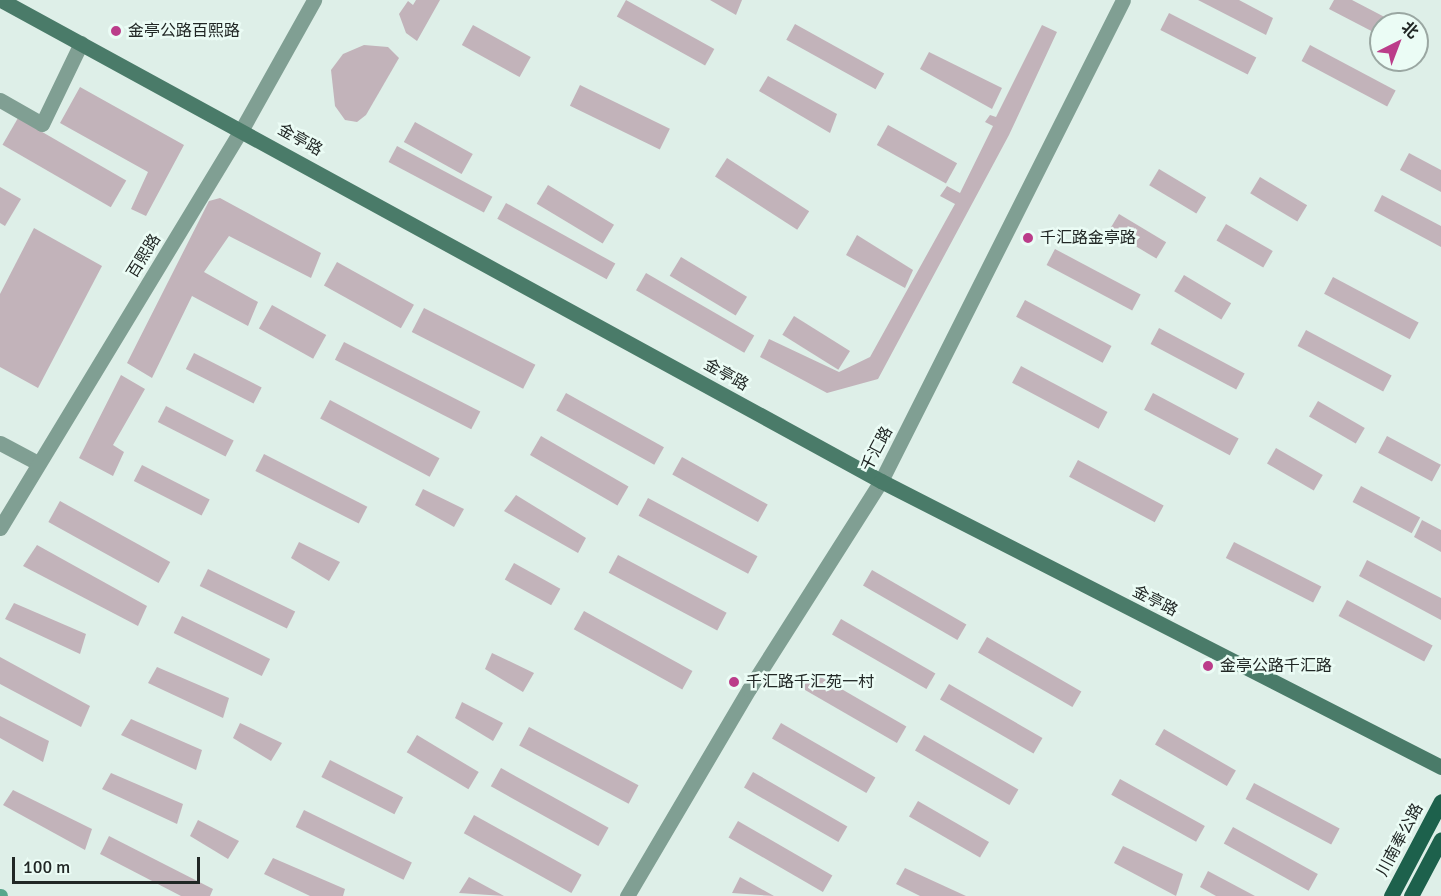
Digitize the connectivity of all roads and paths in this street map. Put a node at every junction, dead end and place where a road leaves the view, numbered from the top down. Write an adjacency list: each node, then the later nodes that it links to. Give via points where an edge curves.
1 (1, 0): 4 (main road, 金亭路)
2 (314, 0): 6 (street, 百熙路)
3 (1123, 0): 9 (street, 千汇路)
4 (81, 43): 5 (street, via 42,124); 6 (main road, 金亭路)
5 (0, 100)
6 (242, 129): 8 (street, 百熙路); 9 (main road, 金亭路)
7 (0, 443): 8 (street)
8 (38, 463): 10 (street, 百熙路)
9 (881, 481): 11 (main road, 金亭路); 14 (street, 千汇路, via 749,689)
10 (0, 528)
11 (1441, 767)
12 (1441, 801): 15 (main road, 川南奉公路)
13 (1441, 839): 16 (main road)
14 (627, 896)
15 (1391, 896)
16 (1411, 896)

